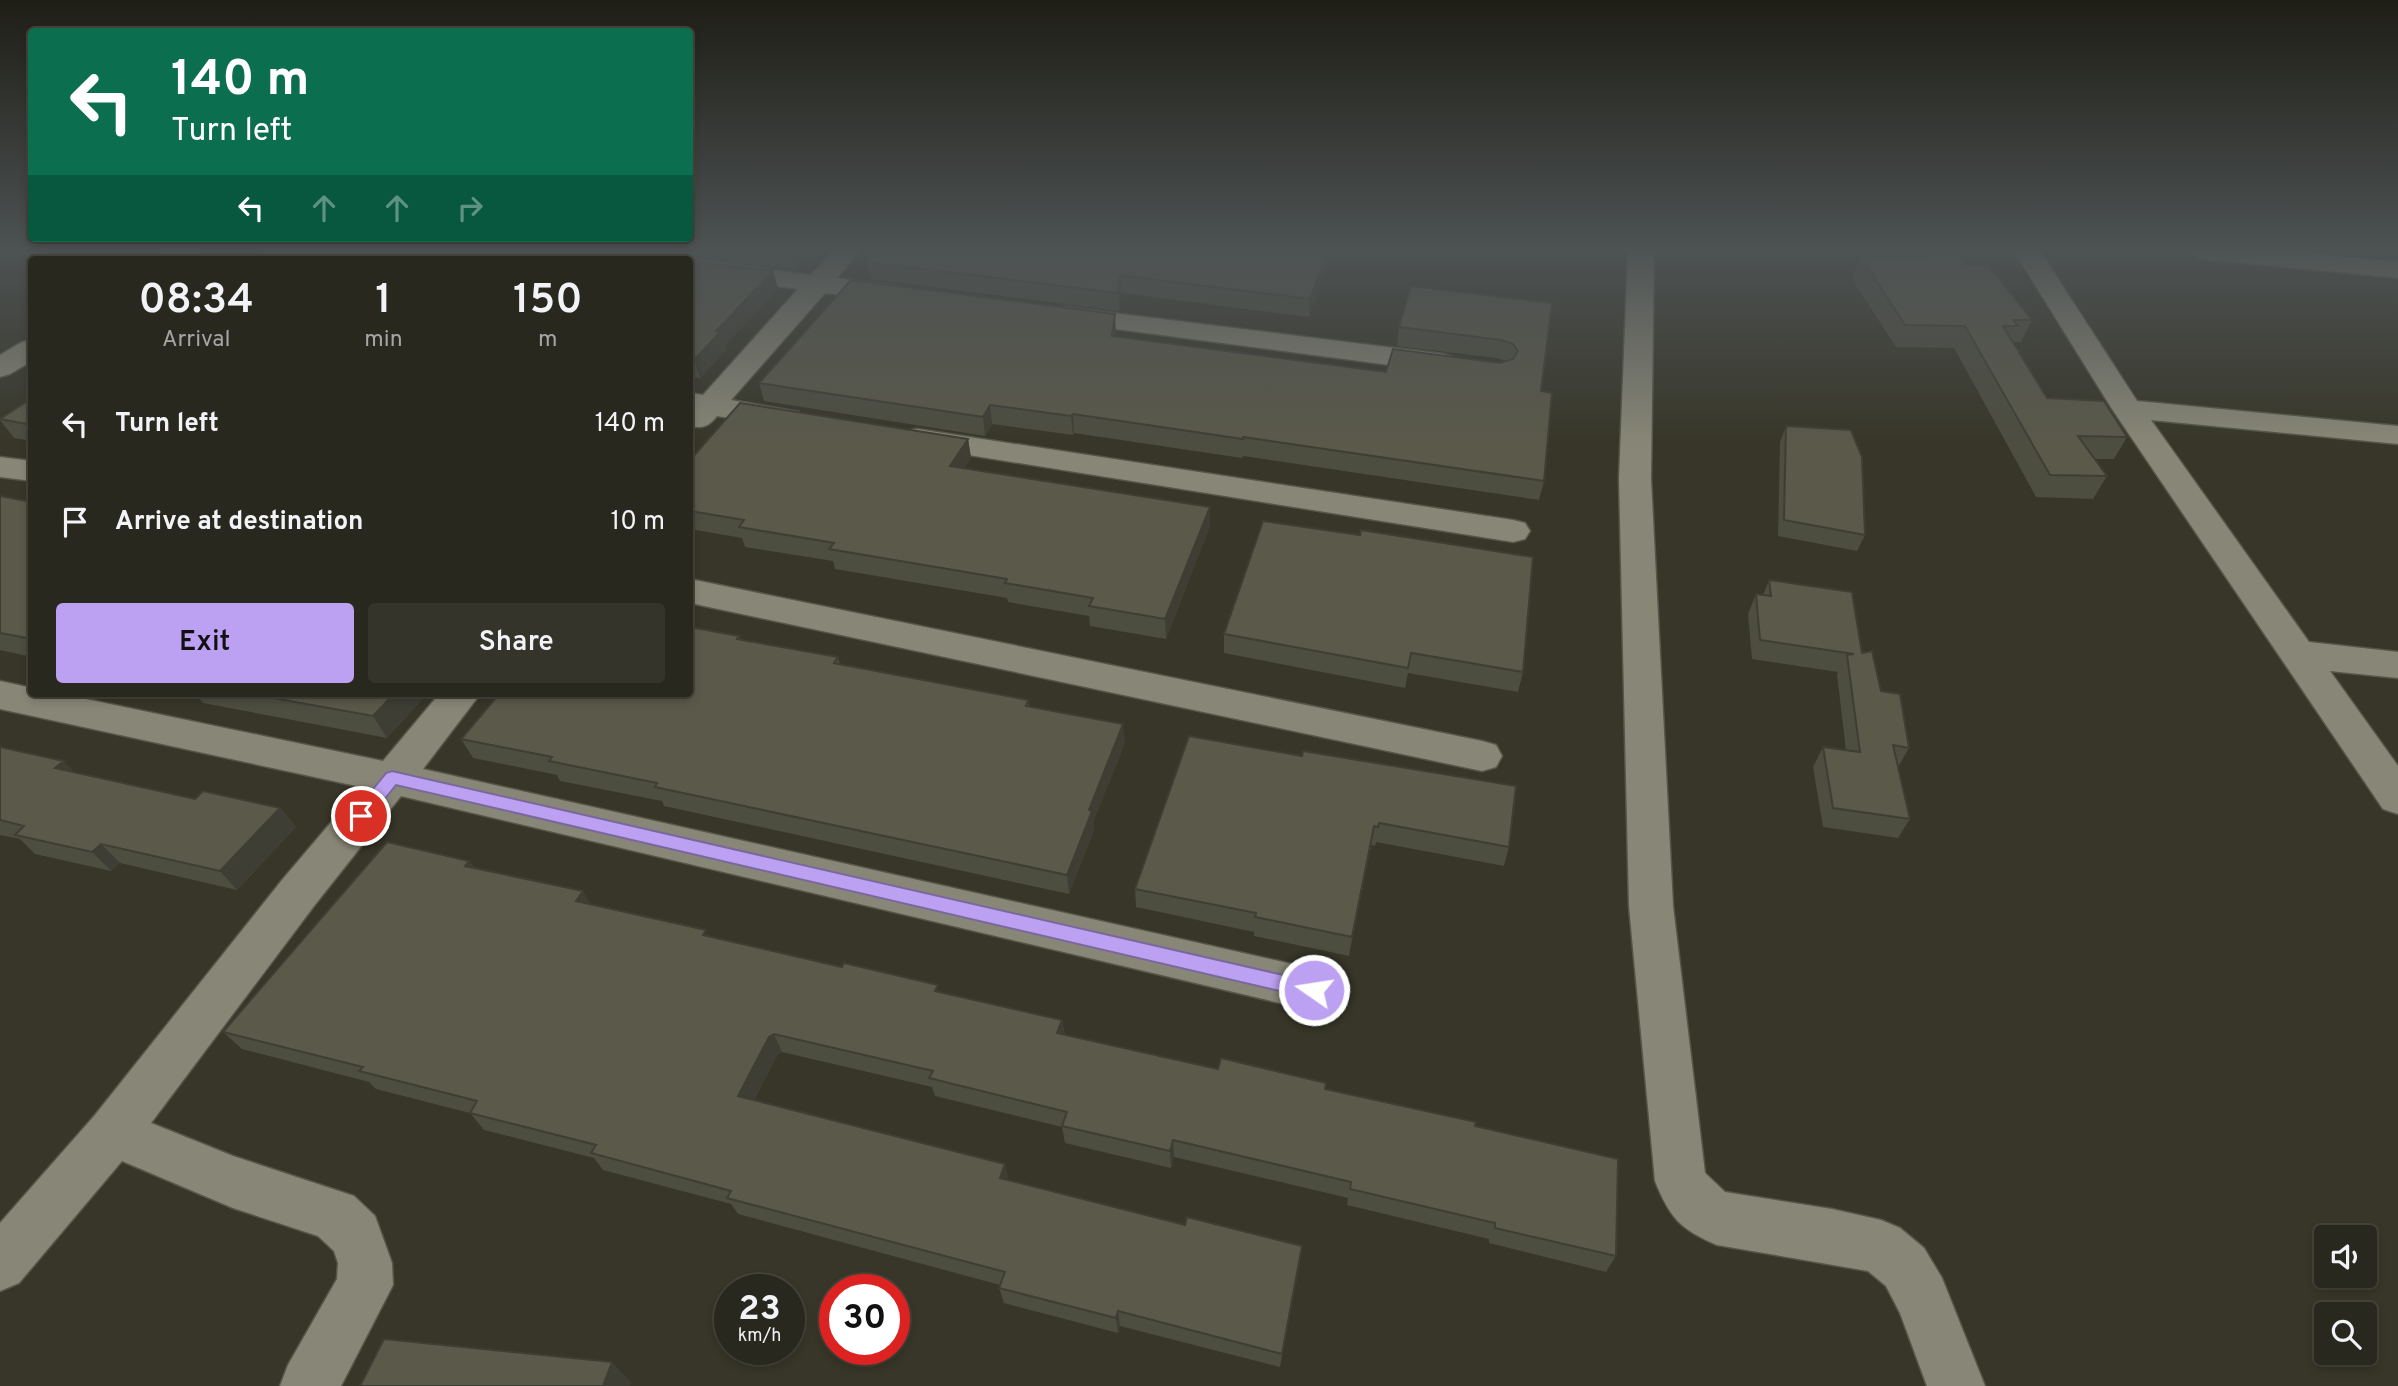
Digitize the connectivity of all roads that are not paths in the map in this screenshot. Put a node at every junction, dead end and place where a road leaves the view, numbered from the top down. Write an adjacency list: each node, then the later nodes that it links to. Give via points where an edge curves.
1 (788, 316): 9 (street)
2 (1069, 316): 6 (street)
3 (1640, 316): 28 (street, via 1636,479 1651,906 1684,1194 1717,1218 1881,1247 1905,1267 1922,1298)
4 (2067, 316): 8 (street)
5 (28, 350): 7 (street)
6 (1469, 366)
7 (0, 368)
8 (2127, 409): 12 (street); 17 (street)
9 (696, 412): 10 (street)
10 (819, 422)
11 (887, 433): 15 (street)
12 (2398, 435)
13 (0, 467): 14 (street)
14 (28, 470)
15 (1513, 531)
16 (693, 592): 21 (street)
17 (2295, 654): 18 (street); 23 (street)
18 (2398, 665)
19 (0, 695): 22 (street)
20 (459, 697): 22 (street)
21 (1482, 756)
22 (392, 778): 24 (street); 25 (street)
23 (2398, 798)
24 (1314, 990)
25 (113, 1132): 26 (street); 27 (street, via 233,1182 335,1215 356,1235 365,1263 365,1285)
26 (0, 1264)
27 (309, 1386)
28 (1956, 1386)

